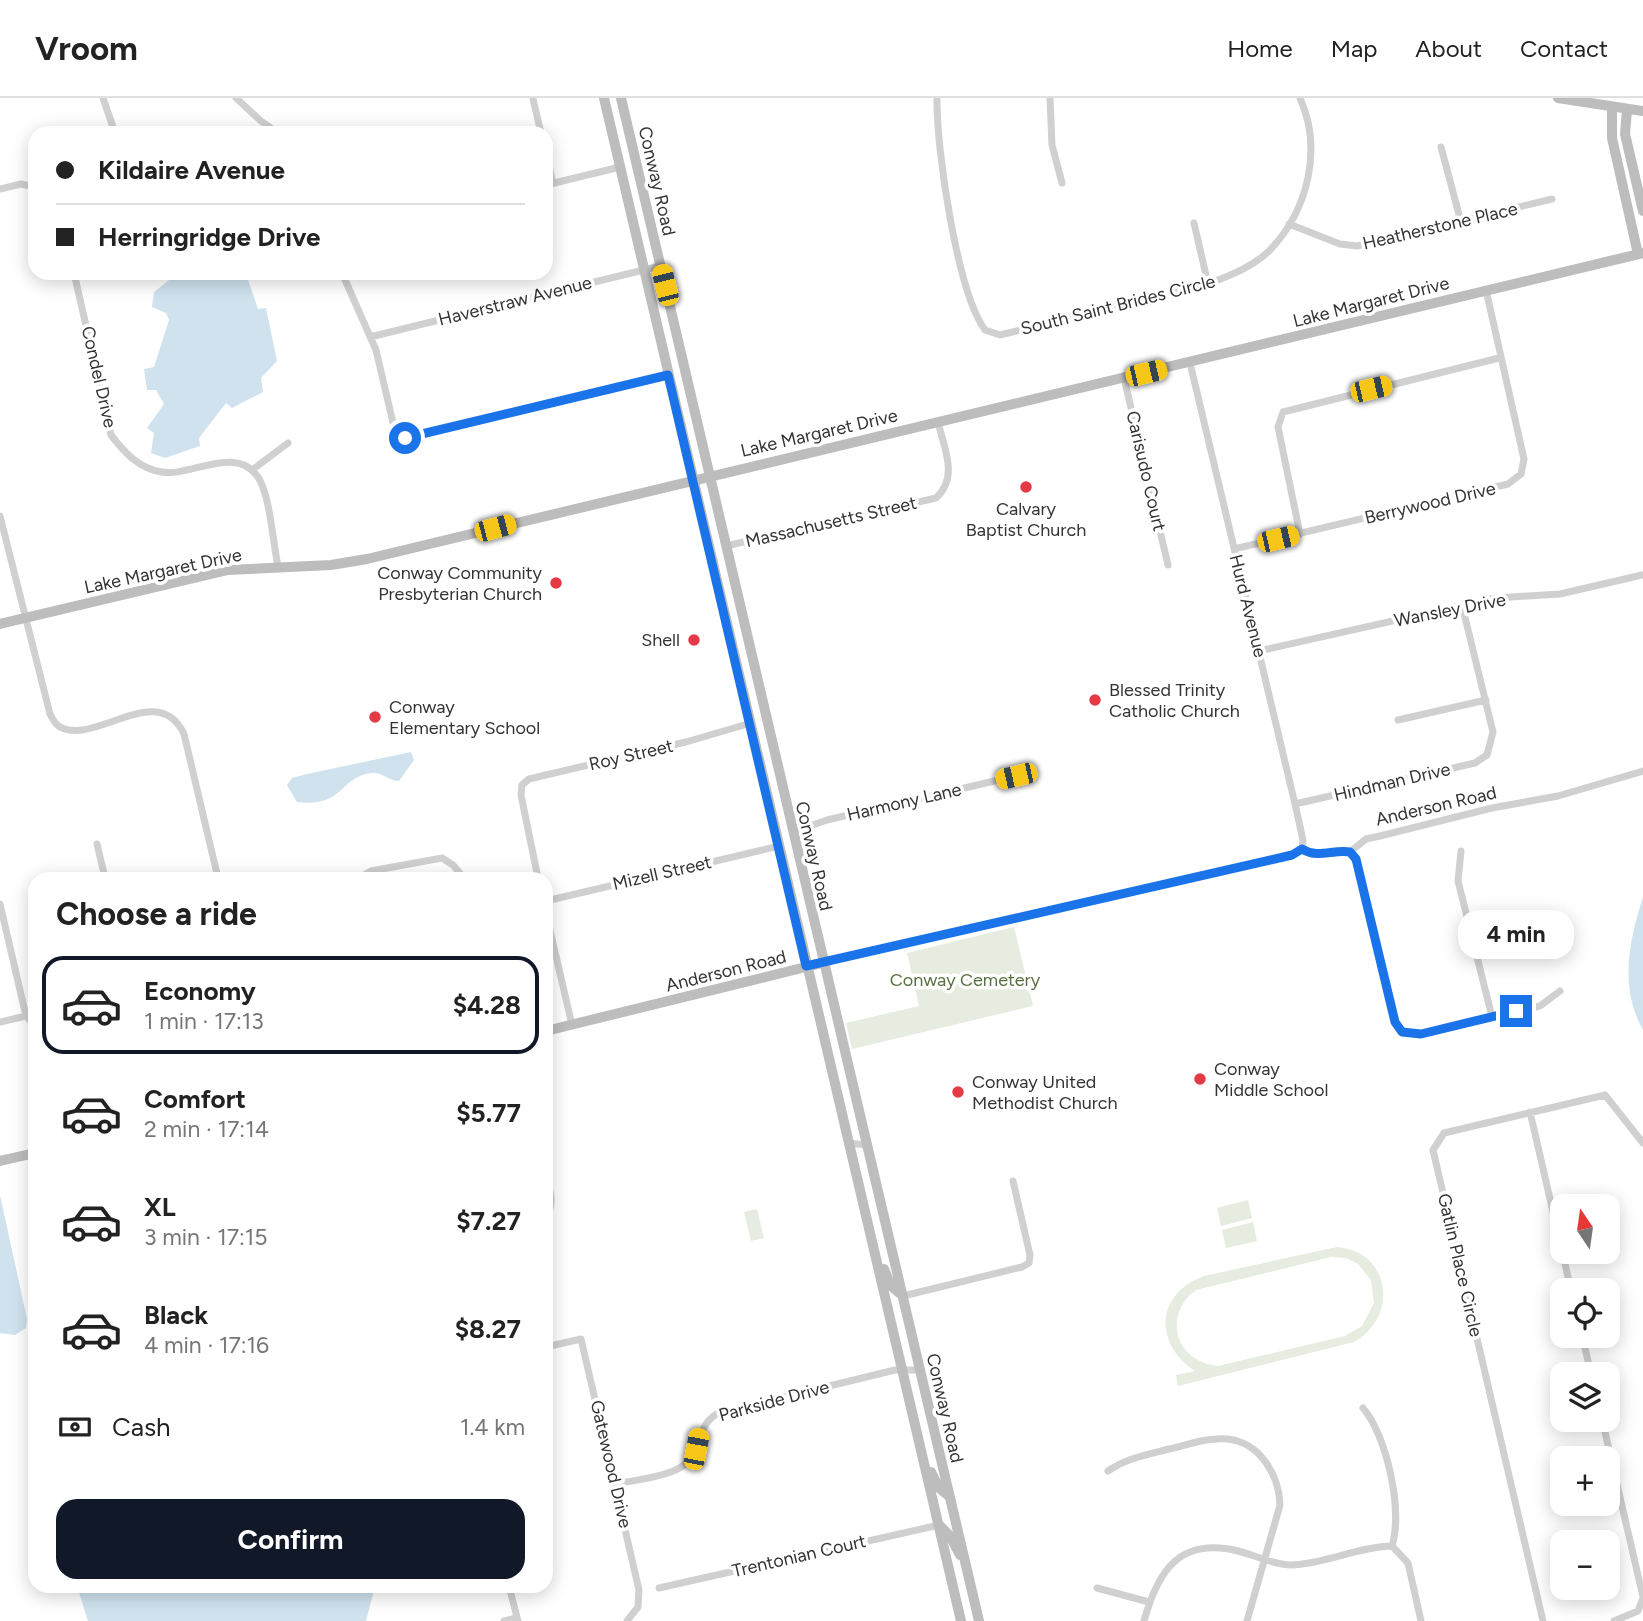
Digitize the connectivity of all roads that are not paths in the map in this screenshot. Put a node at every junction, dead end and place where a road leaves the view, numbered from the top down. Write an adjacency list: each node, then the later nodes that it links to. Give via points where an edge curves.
1 (103, 98): 13 (street)
2 (236, 98): 14 (street)
3 (604, 98): 17 (main road, Conway Road)
4 (621, 98): 28 (main road, Conway Road)
5 (937, 98): 32 (street, South Saint Brides Circle, via 938,144 970,304 985,330 1000,335)
6 (1050, 98): 19 (street, via 1052,145)
7 (1300, 98): 26 (street, South Saint Brides Circle, via 1311,133 1312,158)
8 (1558, 98): 10 (main road)
9 (533, 99): 15 (street)
10 (1612, 108): 11 (main road); 27 (main road, via 1612,138)
11 (1627, 110): 12 (main road); 23 (main road, via 1625,134)
12 (1643, 111)
13 (112, 126)
14 (270, 126)
15 (539, 126)
16 (1441, 147): 24 (street)
17 (620, 167): 18 (street); 29 (main road, Conway Road)
18 (553, 183)
19 (1062, 183)
20 (28, 186): 21 (street)
21 (0, 189)
22 (1552, 199): 24 (street, Heatherstone Place)
23 (1643, 211)
24 (1461, 222): 26 (street, Heatherstone Place, via 1357,246)
25 (1194, 223): 32 (street)
26 (1289, 224): 32 (street, South Saint Brides Circle, via 1251,264)
27 (1641, 253): 33 (main road, Lake Margaret Drive)
28 (660, 266): 29 (street, Haverstraw Avenue); 42 (main road, Conway Road)
29 (644, 270): 34 (street, Haverstraw Avenue); 37 (main road, Conway Road)
30 (76, 280): 41 (street, Condel Drive, via 111,435 125,454 161,472 227,461)
31 (345, 280): 34 (street)
32 (1208, 284)
33 (1486, 290): 35 (street, Berrywood Drive); 36 (main road, Lake Margaret Drive)
34 (370, 337): 37 (street, via 394,427 400,435 411,437)
35 (1499, 358): 45 (street, via 1283,412 1278,427); 45 (street, Berrywood Drive, via 1524,459 1521,474 1508,484)
36 (1190, 363): 38 (main road, Lake Margaret Drive); 47 (street, Hurd Avenue)
37 (668, 375): 43 (main road, Conway Road)
38 (1124, 378): 39 (main road, Lake Margaret Drive); 48 (street, Carisudo Court)
39 (938, 422): 42 (main road, Lake Margaret Drive); 46 (street, Massachusetts Street, via 951,478 936,498)
40 (288, 443): 41 (street)
41 (252, 470): 49 (street, via 262,486)
42 (709, 475): 43 (main road, Lake Margaret Drive); 46 (main road, Conway Road)
43 (693, 480): 49 (main road, Lake Margaret Drive, via 367,559); 57 (main road, Conway Road)
44 (0, 516): 52 (street)
45 (1300, 534): 47 (street, Berrywood Drive)
46 (726, 546): 62 (main road, Conway Road)
47 (1234, 549): 54 (street, Hurd Avenue)
48 (1168, 565)
49 (278, 566): 52 (main road, Lake Margaret Drive, via 206,575)
50 (1642, 575): 51 (street, Wansley Drive, via 1560,594)
51 (1462, 605): 54 (street, Wansley Drive); 55 (street)
52 (25, 618): 53 (main road, Lake Margaret Drive); 69 (street, via 50,714 60,727 76,729 153,712 167,713 177,721)
53 (0, 624)
54 (1259, 651): 61 (street, Hurd Avenue)
55 (1486, 700): 56 (street); 61 (street, Hindman Drive, via 1493,732 1487,755 1475,763)
56 (1398, 720)
57 (751, 723): 60 (main road, Conway Road); 72 (street, Roy Street, via 529,779 522,785 521,795)
58 (1643, 771): 67 (street, Anderson Road, via 1558,796 1366,839)
59 (1016, 776): 62 (street, Harmony Lane)
60 (768, 797): 62 (main road); 64 (main road, Conway Road)
61 (1295, 804): 65 (street, Hurd Avenue)
62 (793, 831): 76 (main road, Conway Road)
63 (97, 844): 68 (street)
64 (779, 846): 73 (street, Mizell Street); 77 (main road, Conway Road)
65 (1302, 849): 67 (street, Anderson Road, via 1310,854); 76 (street, Anderson Road, via 1292,855)
66 (1461, 851): 80 (street, via 1458,881)
67 (1350, 852): 80 (street, via 1356,859 1395,1022 1402,1032 1421,1034)
68 (104, 872)
69 (217, 872)
70 (369, 872): 71 (street, via 442,858)
71 (459, 872)
72 (537, 872)
73 (553, 899)
74 (0, 904): 79 (street)
75 (553, 943): 82 (street)
76 (822, 962): 77 (main road, Anderson Road); 87 (main road, Conway Road)
77 (806, 966): 82 (main road, Anderson Road); 85 (main road, Conway Road)
78 (1560, 991): 80 (street, via 1540,1006)
79 (26, 1016): 81 (street)
80 (1492, 1017)
81 (0, 1022)
82 (572, 1025): 83 (main road, Anderson Road)
83 (553, 1029)
84 (1530, 1112): 86 (street, Gatlin Place Circle, via 1605,1095); 92 (street); 120 (street, Gatlin Place Circle, via 1444,1133 1433,1150)
85 (848, 1143): 87 (street); 91 (main road, Conway Road)
86 (1643, 1143)
87 (866, 1145): 93 (main road, Conway Road)
88 (28, 1155): 89 (main road)
89 (0, 1161)
90 (1013, 1181): 93 (street, via 1028,1263)
91 (874, 1247): 93 (main road, via 891,1286); 95 (main road, Conway Road)
92 (1569, 1278)
93 (902, 1296): 96 (main road, Conway Road)
94 (553, 1345): 101 (street, Gatewood Drive, via 581,1339)
95 (902, 1370): 96 (street, Parkside Drive); 99 (main road, Conway Road); 101 (street, Parkside Drive, via 718,1413 701,1429 688,1463)
96 (920, 1370): 102 (main road, Conway Road)
97 (1363, 1408): 104 (street, via 1375,1422 1397,1509)
98 (1605, 1432): 110 (street)
99 (922, 1452): 102 (main road, via 939,1488); 103 (main road, Conway Road)
100 (1108, 1471): 105 (street, via 1125,1460 1206,1441 1230,1439 1255,1451 1269,1465 1279,1486 1280,1506)
101 (617, 1484): 114 (street, Gatewood Drive, via 639,1590 638,1607)
102 (950, 1497): 106 (main road, Conway Road)
103 (939, 1525): 106 (main road); 107 (street, Trentonian Court); 115 (main road, Conway Road)
104 (1392, 1546): 105 (street, via 1370,1546 1290,1565); 119 (street, via 1408,1563)
105 (1265, 1559): 111 (street, via 1225,1549 1197,1549 1174,1561 1158,1579); 118 (street)
106 (966, 1568): 116 (main road, Conway Road)
107 (659, 1588)
108 (1097, 1588): 111 (street)
109 (511, 1593): 112 (street)
110 (1643, 1597): 121 (street, via 1638,1611)
111 (1149, 1602): 117 (street)
112 (517, 1620): 113 (street)
113 (504, 1621)
114 (627, 1621)
115 (961, 1621)
116 (979, 1621)
117 (1144, 1621)
118 (1247, 1621)
119 (1421, 1621)
120 (1543, 1621)
121 (1614, 1621)

